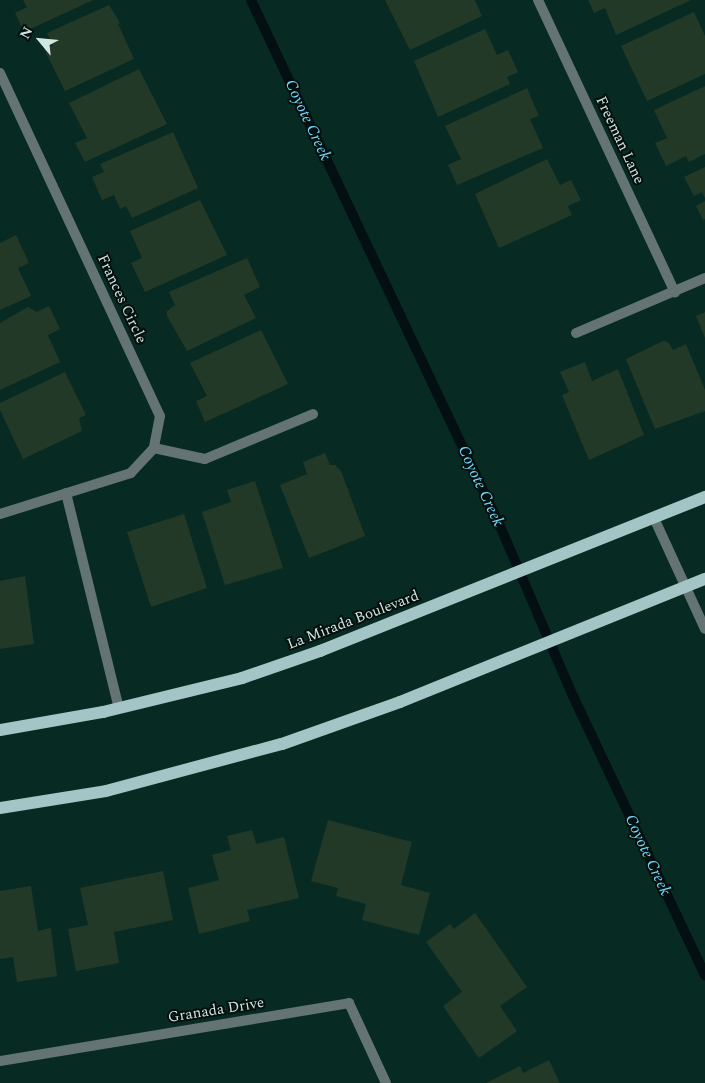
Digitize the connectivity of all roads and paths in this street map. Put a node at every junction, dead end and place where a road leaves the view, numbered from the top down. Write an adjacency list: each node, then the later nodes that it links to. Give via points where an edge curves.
1 (538, 0): 4 (street, Freeman Lane)
2 (0, 73): 7 (street, Frances Circle, via 160,416)
3 (705, 278): 4 (street)
4 (675, 293): 5 (street)
5 (576, 333)
6 (313, 414): 7 (street, via 205,459)
7 (154, 448): 8 (street, via 131,473)
8 (66, 493): 10 (street); 15 (street)
9 (705, 497): 11 (main road, La Mirada Boulevard)
10 (0, 514)
11 (654, 518): 13 (street); 15 (main road, La Mirada Boulevard, via 320,651 242,678)
12 (705, 579): 13 (main road)
13 (685, 587): 14 (street); 17 (main road, via 340,725 227,761 106,791)
14 (705, 630)
15 (119, 708): 16 (main road, La Mirada Boulevard)
16 (0, 730)
17 (0, 808)
18 (0, 1060): 19 (street, Granada Drive, via 350,1002)
19 (386, 1083)

